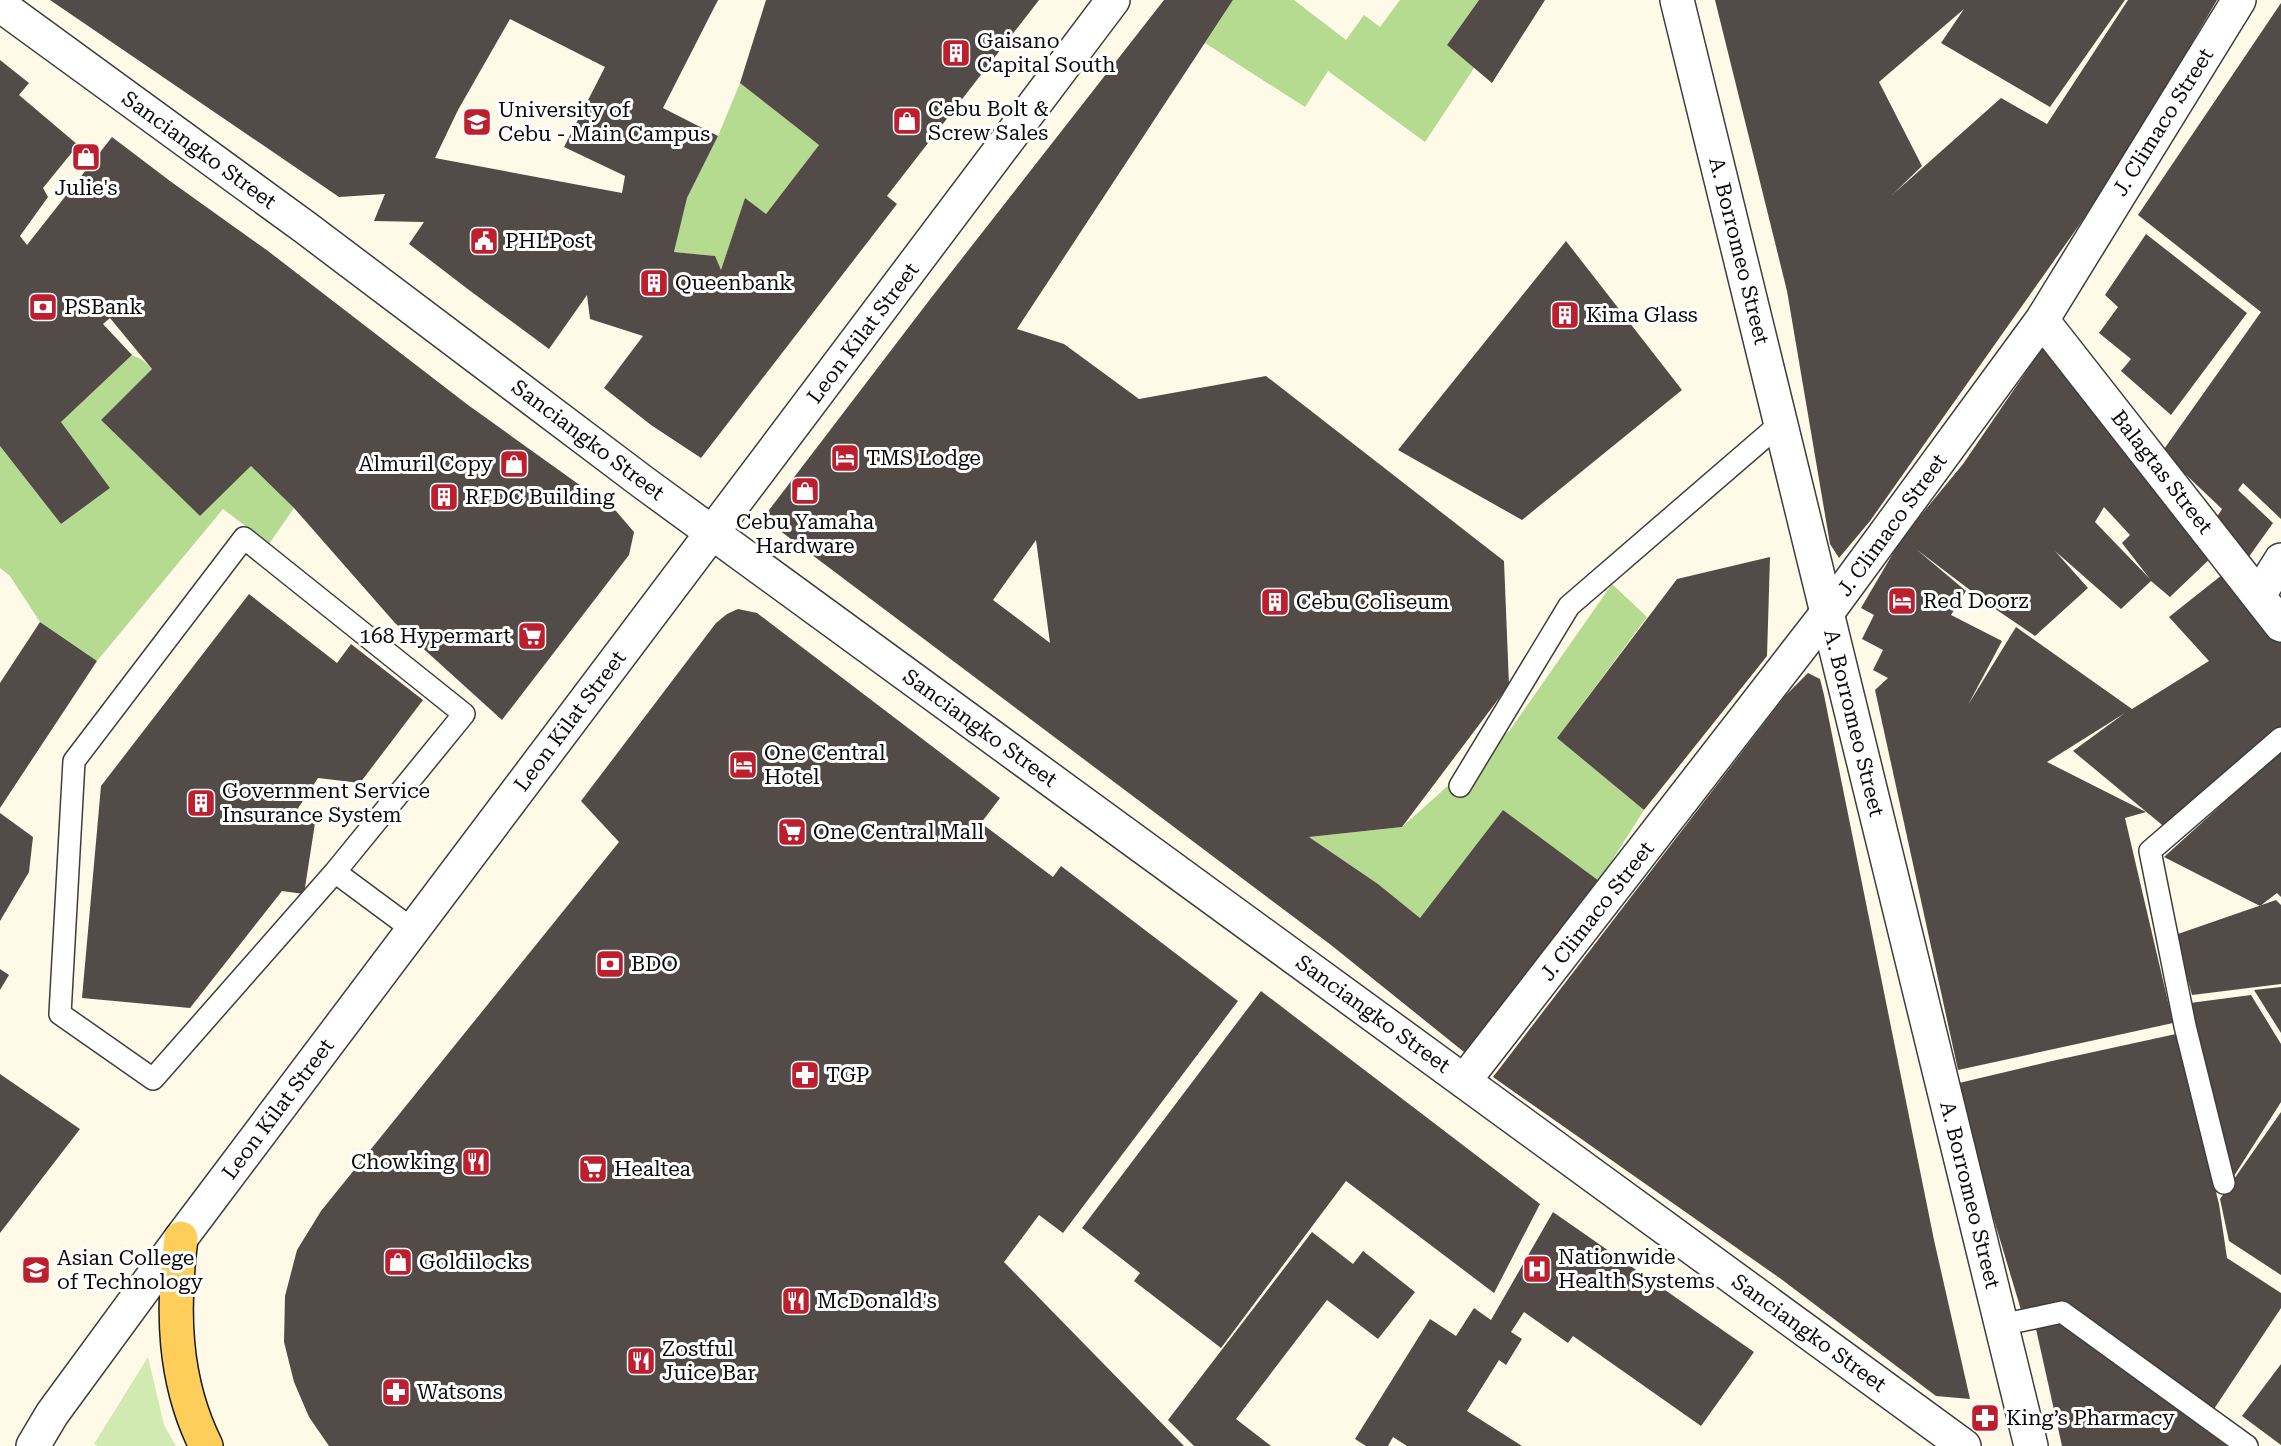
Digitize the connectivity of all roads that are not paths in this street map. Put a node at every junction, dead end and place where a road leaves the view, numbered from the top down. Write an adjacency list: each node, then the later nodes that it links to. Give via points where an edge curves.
1 (1113, 0): 7 (street, Leon Kilat Street)
2 (1677, 0): 6 (street, A. Borromeo Street)
3 (2239, 0): 5 (street, J. Climaco Street)
4 (0, 5): 7 (street, Sanciangko Street)
5 (2042, 320): 9 (street, Balagtas Street); 10 (street, J. Climaco Street)
6 (1781, 423): 10 (street, A. Borromeo Street); 13 (lane, via 1569,606)
7 (713, 533): 15 (street, Leon Kilat Street); 16 (street, Sanciangko Street)
8 (2281, 560): 9 (street)
9 (2259, 595): 11 (street, Balagtas Street)
10 (1827, 613): 16 (street, J. Climaco Street); 19 (street, A. Borromeo Street)
11 (2281, 625)
12 (2281, 738): 17 (lane, via 2150,851 2185,1026)
13 (1460, 786)
14 (335, 872): 14 (lane, via 153,1079 60,1014 74,762 244,538 464,714); 15 (lane)
15 (412, 929): 18 (street, Leon Kilat Street)
16 (1464, 1081): 22 (street, Sanciangko Street)
17 (2224, 1183)
18 (181, 1238): 20 (street, Leon Kilat Street); 21 (main road, via 175,1303 178,1360 188,1401)
19 (2001, 1325): 23 (street, A. Borromeo Street); 24 (lane, via 2062,1312)
20 (33, 1446)
21 (206, 1446)
22 (1964, 1446)
23 (2031, 1446)
24 (2247, 1446)

